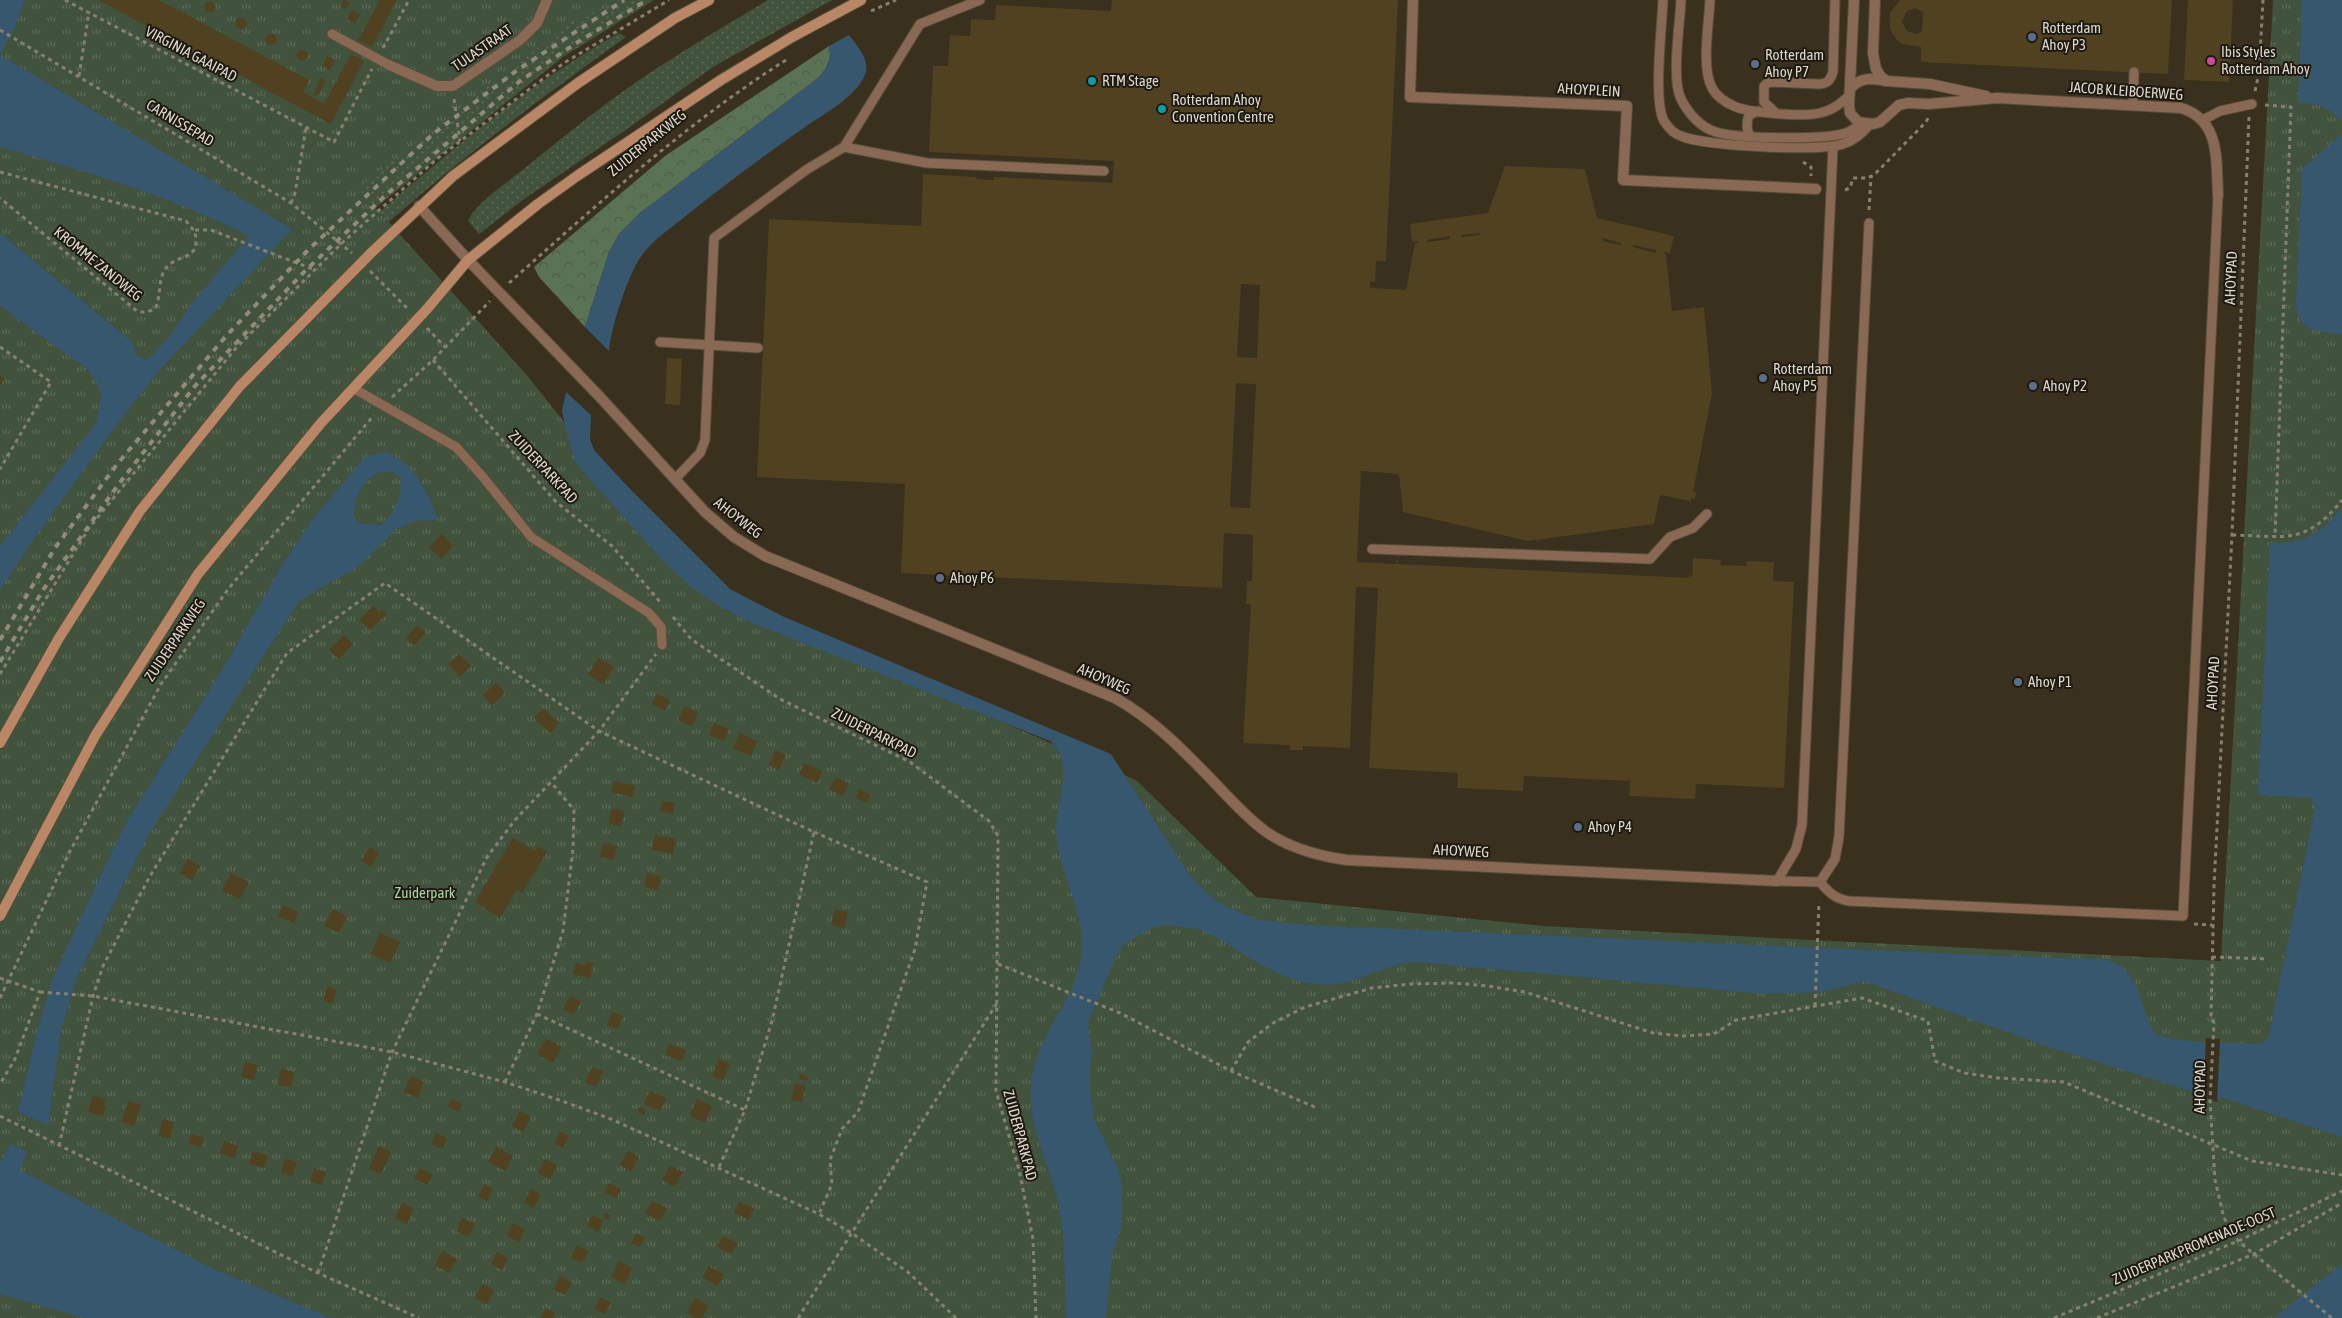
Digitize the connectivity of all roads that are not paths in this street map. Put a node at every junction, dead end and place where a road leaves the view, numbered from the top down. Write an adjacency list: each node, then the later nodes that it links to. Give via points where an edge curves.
1 (547, 0): 13 (street, TULASTRAAT, via 536,23 520,40 453,86 436,86)
2 (709, 0): 30 (main road, via 675,18 578,83 458,171)
3 (861, 0): 32 (main road, ZUIDERPARKWEG, via 705,90 538,204)
4 (980, 0): 25 (lane, via 920,24)
5 (1413, 0): 28 (street, AHOYPLEIN, via 1410,97 1626,106 1624,180)
6 (1663, 0): 26 (lane, via 1659,109 1670,129 1680,136 1706,142)
7 (1681, 0): 24 (lane, via 1677,84 1680,98 1702,125 1716,132)
8 (1710, 0): 20 (lane, via 1707,74 1713,89 1730,104)
9 (1835, 0): 21 (lane, via 1830,80 1825,84 1769,82 1764,86 1764,102)
10 (1854, 0): 16 (street)
11 (1875, 0): 15 (street, via 1873,61)
12 (332, 34): 13 (lane)
13 (389, 64)
14 (2134, 72): 19 (lane)
15 (1887, 81): 16 (street, JACOB KLEIBOERWEG, via 1865,79); 17 (street, JACOB KLEIBOERWEG, via 1930,84)
16 (1850, 92): 21 (lane, via 1836,107 1819,113); 23 (street, via 1850,113)
17 (1996, 98): 19 (street, JACOB KLEIBOERWEG); 23 (street, JACOB KLEIBOERWEG, via 1908,103 1898,105 1880,122)
18 (2252, 104): 22 (lane, via 2220,111)
19 (2133, 105): 22 (street, JACOB KLEIBOERWEG, via 2181,108)
20 (1758, 111): 21 (lane); 24 (lane, via 1747,120)
21 (1775, 112)
22 (2203, 120): 29 (street, via 2215,141)
23 (1866, 123): 24 (lane, via 1833,136); 26 (lane, via 1853,141)
24 (1750, 136)
25 (844, 147): 27 (lane, via 927,163); 34 (lane, via 806,170 714,238)
26 (1833, 147): 42 (lane, via 1802,825 1796,849)
27 (1104, 171)
28 (1816, 190)
29 (2218, 195): 43 (lane, via 2183,916 1849,901 1839,900)
30 (419, 206): 32 (street); 41 (main road, via 240,386 140,512 59,638)
31 (1868, 223): 43 (lane, via 1839,837 1835,859)
32 (468, 260): 36 (main road, ZUIDERPARKWEG); 37 (street, AHOYWEG)
33 (660, 342): 34 (lane)
34 (709, 345): 35 (lane); 37 (lane, via 705,440 700,453)
35 (758, 348)
36 (353, 388): 40 (lane, via 456,447 531,538 649,613 661,627); 44 (main road, ZUIDERPARKWEG, via 198,574 95,736)
37 (675, 479): 42 (street, AHOYWEG, via 719,525 765,556 1130,706 1169,737 1254,823 1295,847 1323,856 1363,861)
38 (1707, 514): 39 (lane, via 1693,528 1670,537 1650,559)
39 (1372, 549)
40 (662, 645)
41 (0, 742)
42 (1777, 881): 43 (lane, AHOYWEG)
43 (1820, 882)
44 (0, 916)

